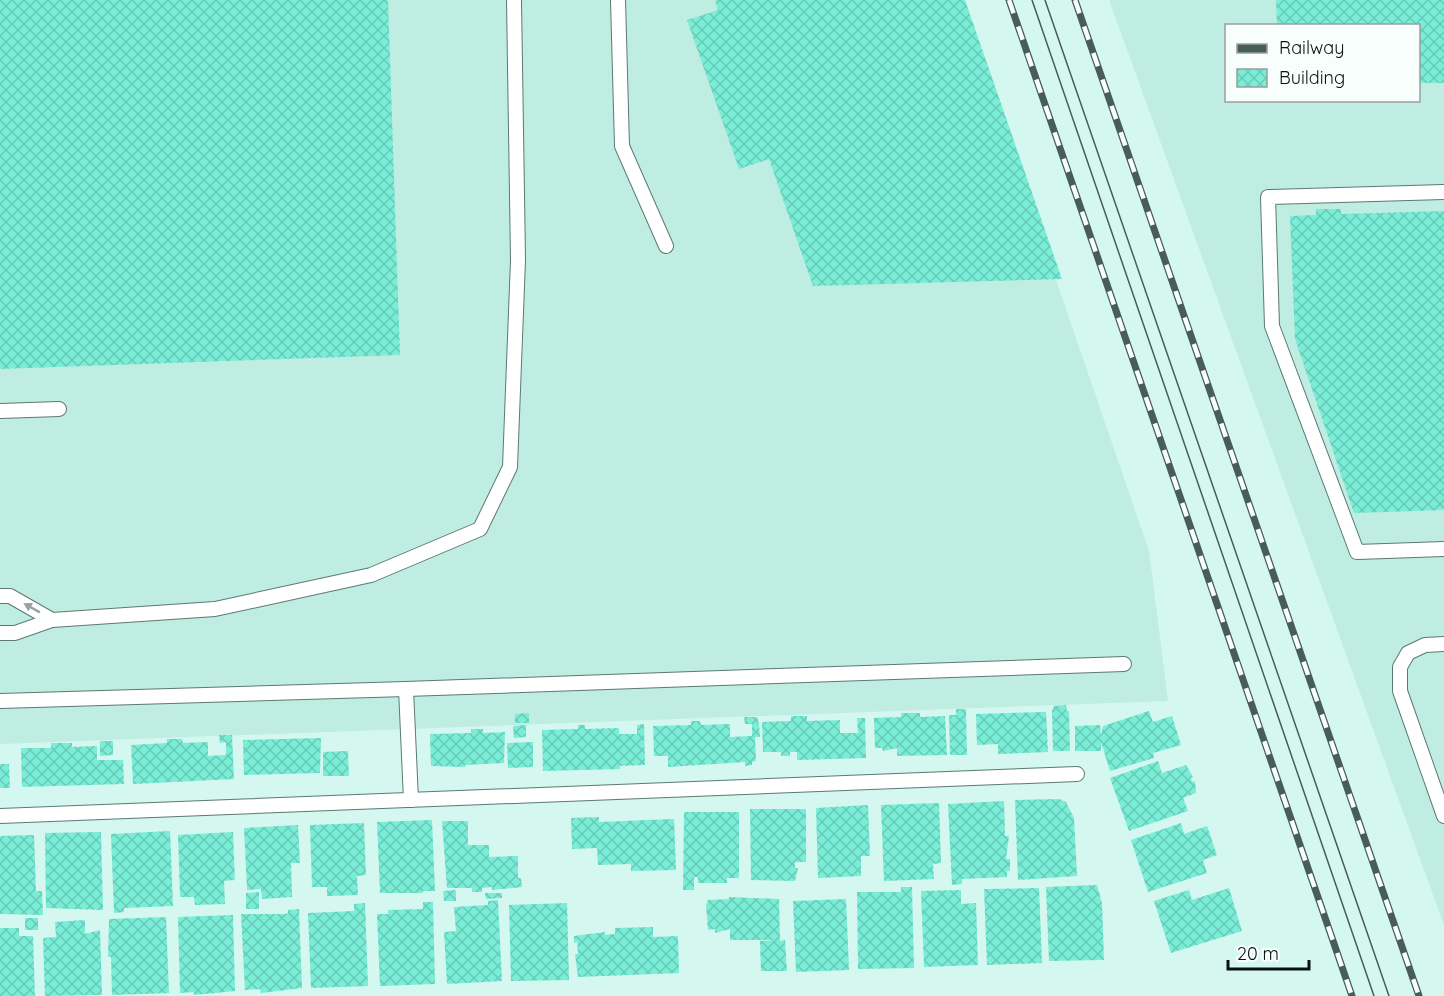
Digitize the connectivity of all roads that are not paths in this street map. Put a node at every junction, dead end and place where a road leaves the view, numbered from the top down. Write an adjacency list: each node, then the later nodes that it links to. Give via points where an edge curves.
1 (513, 0): 9 (lane, via 518,260 510,467 480,529 371,575 215,609)
2 (618, 0): 4 (lane, via 622,146)
3 (1444, 192): 7 (lane, via 1268,197 1272,326 1357,552)
4 (666, 246)
5 (59, 409): 6 (lane)
6 (0, 411)
7 (1444, 549)
8 (0, 596): 9 (lane, one-way to 8, via 10,596)
9 (52, 620): 10 (lane, via 15,633)
10 (0, 633)
11 (1444, 644): 18 (lane, via 1425,645 1408,653 1401,667 1401,690)
12 (1124, 664): 13 (lane)
13 (406, 689): 14 (lane); 16 (lane)
14 (0, 701)
15 (1077, 774): 16 (lane)
16 (411, 800): 17 (lane)
17 (0, 816)
18 (1444, 816)

